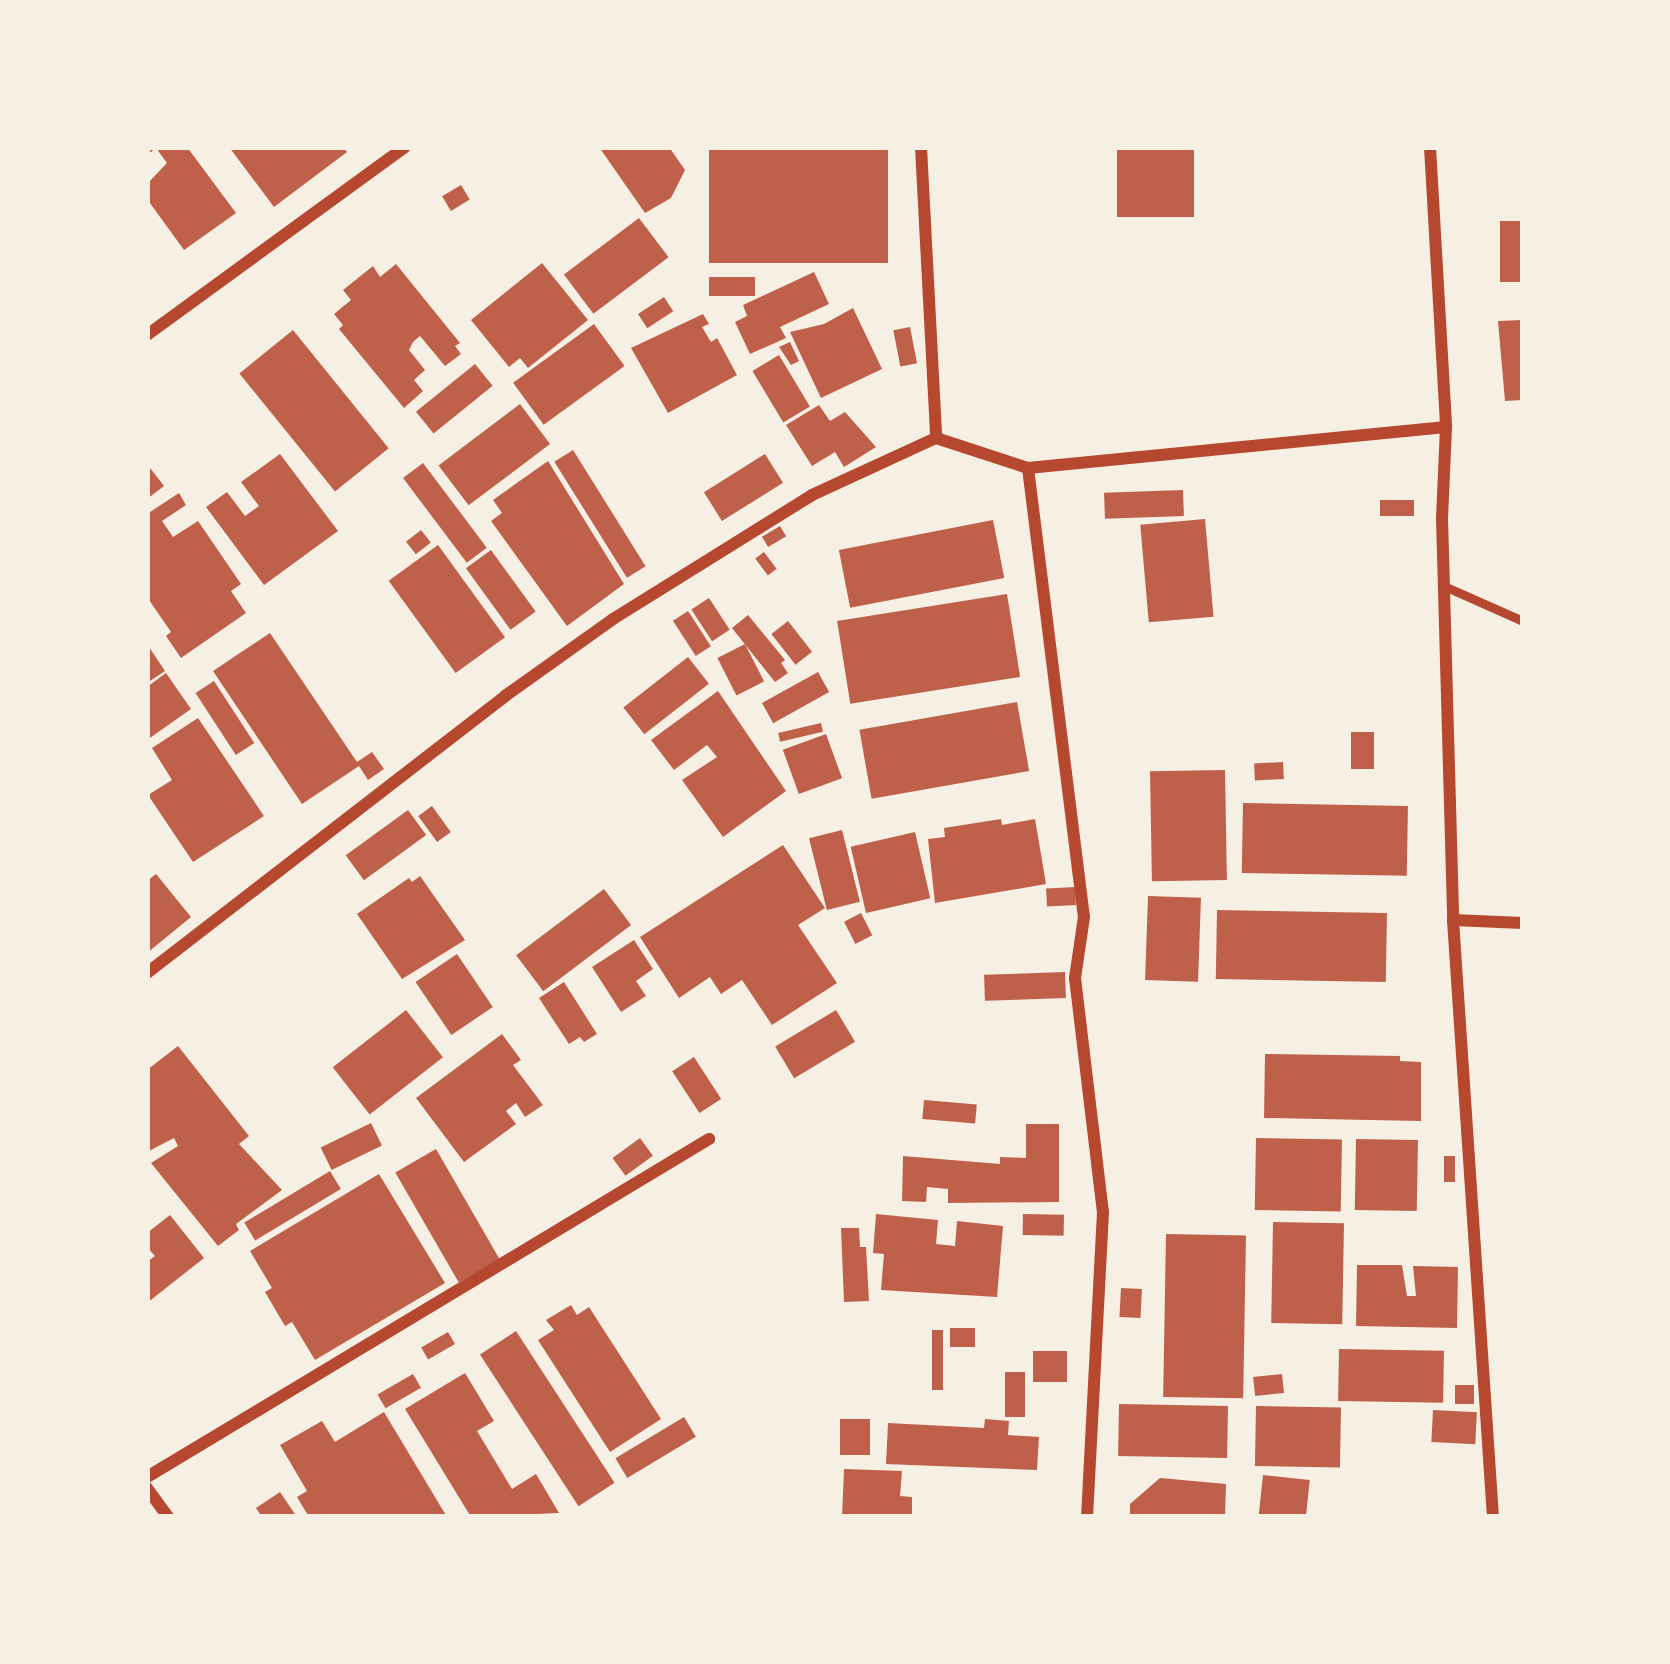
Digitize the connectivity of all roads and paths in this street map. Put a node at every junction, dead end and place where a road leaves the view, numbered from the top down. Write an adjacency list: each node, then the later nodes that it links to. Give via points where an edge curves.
1 (405, 147): 4 (street)
2 (921, 147): 6 (street)
3 (1430, 147): 5 (street)
4 (147, 335)
5 (1446, 427): 7 (street); 8 (street)
6 (936, 438): 7 (street); 12 (street, via 812,495 613,620)
7 (1028, 468): 17 (street, via 1084,917 1075,978 1103,1212)
8 (1444, 586): 9 (lane); 10 (street)
9 (1523, 621)
10 (1453, 920): 11 (street); 18 (street)
11 (1523, 922)
12 (147, 973)
13 (709, 1139): 14 (street)
14 (147, 1477)
15 (147, 1488): 16 (street)
16 (168, 1517)
17 (1087, 1517)
18 (1493, 1517)

